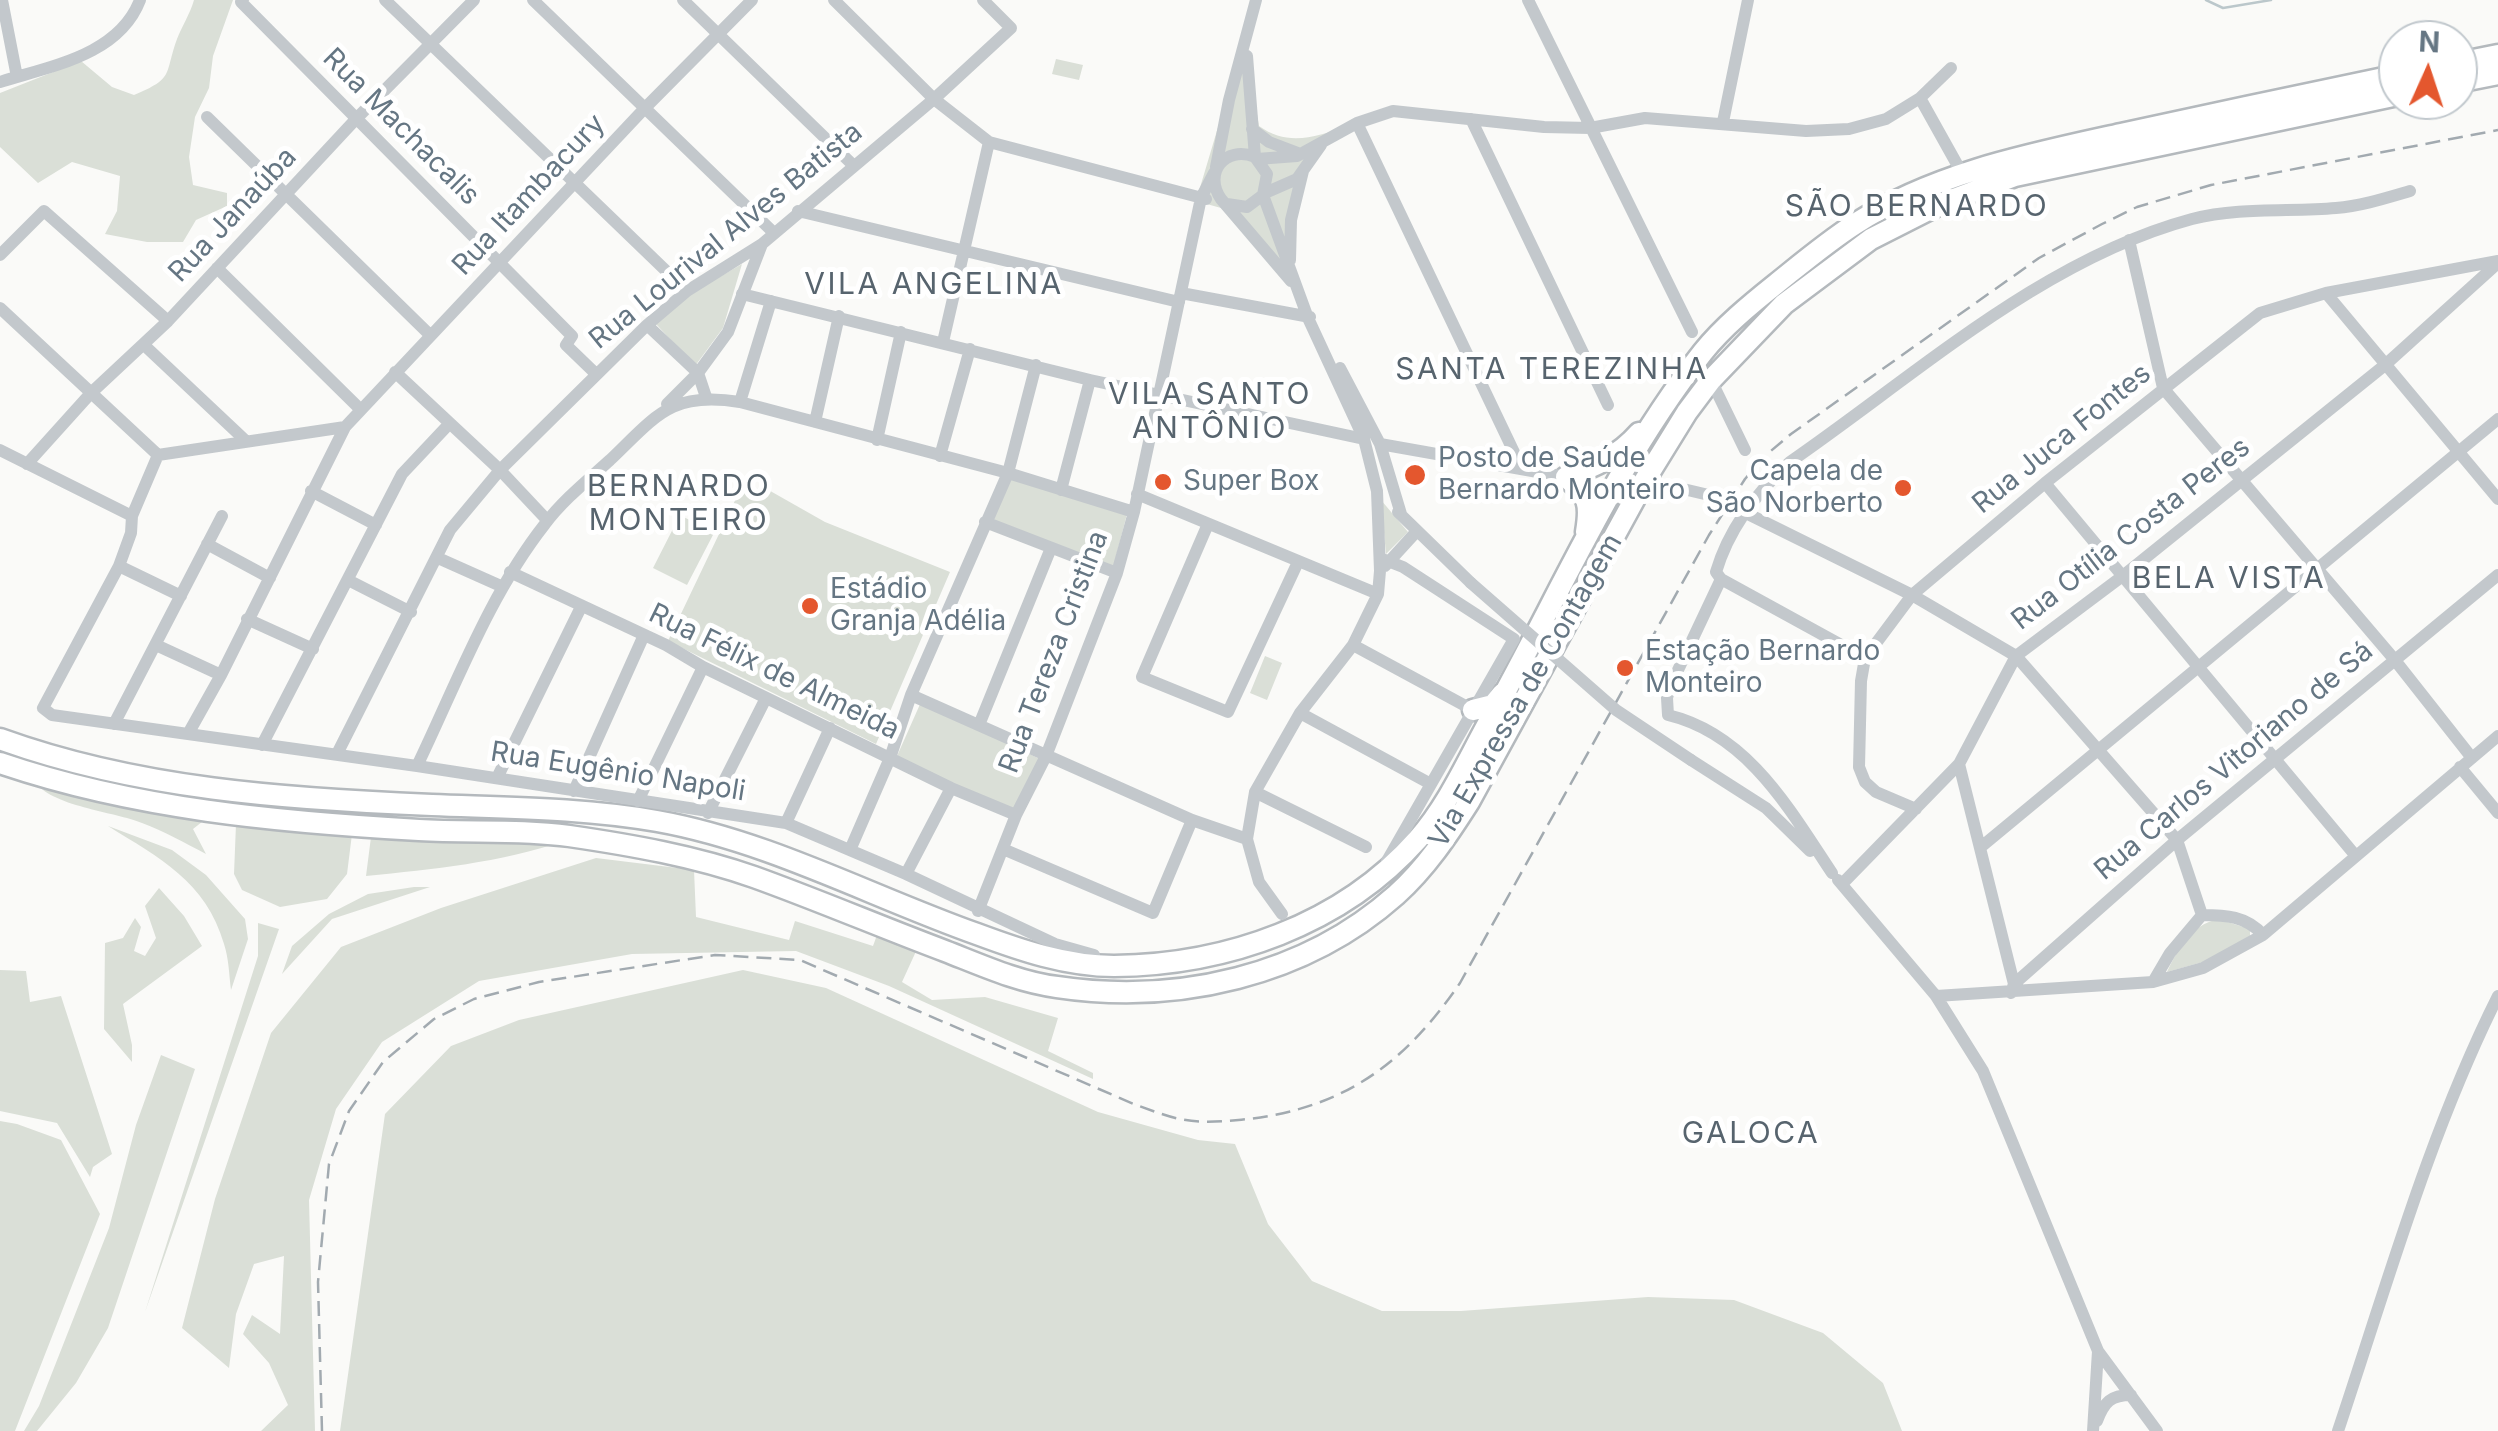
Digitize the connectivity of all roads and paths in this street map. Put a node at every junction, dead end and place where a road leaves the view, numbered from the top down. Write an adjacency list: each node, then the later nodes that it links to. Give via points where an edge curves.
1 (2, 0): 18 (street)
2 (140, 0): 18 (street, via 112,40)
3 (385, 0): 16 (street)
4 (474, 0): 16 (street, Rua Janaúba)
5 (533, 0): 24 (street)
6 (683, 0): 14 (street)
7 (752, 0): 14 (street, Rua Itambacury)
8 (834, 0): 23 (street)
9 (983, 0): 23 (street, Rua Lourival Alves Batista, via 1011,28)
10 (1256, 0): 15 (street)
11 (1528, 0): 30 (street)
12 (1748, 0): 28 (street)
13 (242, 1): 27 (street, Rua Machacalis)
14 (718, 35): 24 (street, Rua Itambacury); 36 (street)
15 (1246, 43): 31 (street); 38 (street)
16 (432, 45): 27 (street, Rua Janaúba); 40 (street)
17 (1952, 68): 21 (street)
18 (17, 77): 20 (street)
19 (2378, 79): 39 (highway, via 2008,158)
20 (0, 82)
21 (1920, 98): 28 (street, via 1886,119 1849,130); 39 (street)
22 (2378, 98): 79 (highway, via 2014,176 1938,205 1871,239 1784,304)
23 (934, 99): 32 (street); 36 (street, Rua Lourival Alves Batista)
24 (644, 110): 40 (street, Rua Itambacury); 47 (street)
25 (206, 117): 43 (street)
26 (1470, 118): 29 (street, via 1393,111); 30 (street); 85 (street)
27 (356, 119): 43 (street, Rua Janaúba); 52 (street, Rua Machacalis)
28 (1723, 122): 30 (street, via 1645,118)
29 (1357, 123): 33 (street); 103 (street)
30 (1590, 128): 68 (street)
31 (1252, 129): 34 (street); 35 (street)
32 (989, 142): 44 (street); 50 (street)
33 (1322, 143): 34 (street); 37 (street)
34 (1300, 154): 35 (street)
35 (1256, 158): 38 (street, via 1232,154); 42 (street, via 1268,177)
36 (854, 166): 46 (street, Rua Lourival Alves Batista)
37 (1303, 170): 42 (street, via 1290,184); 54 (street, via 1291,220)
38 (1215, 171): 44 (street, Rua Tereza Cristina); 45 (street, via 1214,189)
39 (1963, 175): 86 (highway, via 1857,222 1774,286 1706,347)
40 (574, 183): 52 (street, Rua Itambacury); 57 (street)
41 (2410, 192): 48 (street, via 2338,208 2227,213)
42 (1264, 194): 45 (street, via 1247,207); 54 (street)
43 (286, 196): 55 (street, Rua Janaúba); 69 (street)
44 (1201, 198): 45 (street); 60 (street, Rua Tereza Cristina)
45 (1225, 203): 56 (street)
46 (798, 211): 47 (street, Rua Lourival Alves Batista); 50 (street)
47 (773, 232): 49 (street, Rua Lourival Alves Batista)
48 (2129, 240): 80 (street); 117 (street, via 1992,316 1790,462)
49 (762, 244): 57 (street, Rua Lourival Alves Batista); 59 (street)
50 (966, 251): 60 (street); 70 (street)
51 (0, 255): 65 (street, via 44,211)
52 (500, 261): 69 (street, Rua Itambacury); 76 (street, Rua Machacalis, via 572,336 566,344)
53 (2498, 262): 58 (street, Rua Juca Fontes); 74 (street, Rua Otília Costa Peres)
54 (1290, 267): 56 (street)
55 (217, 268): 65 (street, Rua Janaúba); 87 (street)
56 (1294, 286): 64 (street)
57 (687, 292): 66 (street, Rua Lourival Alves Batista)
58 (2326, 293): 74 (street); 80 (street, Rua Juca Fontes, via 2260,313)
59 (742, 294): 61 (street); 77 (street, via 728,332)
60 (1180, 298): 64 (street); 82 (street, Rua Tereza Cristina)
61 (770, 301): 63 (street); 84 (street)
62 (0, 308): 81 (street)
63 (839, 316): 67 (street); 90 (street)
64 (1311, 317): 93 (street); 96 (street)
65 (168, 321): 71 (street, Rua Janaúba)
66 (647, 325): 76 (street, Rua Lourival Alves Batista); 77 (street)
67 (901, 332): 70 (street); 94 (street)
68 (1692, 332)
69 (430, 335): 75 (street, Rua Itambacury)
70 (944, 342): 72 (street)
71 (144, 345): 81 (street, Rua Janaúba); 95 (street)
72 (970, 350): 73 (street); 101 (street)
73 (1036, 365): 78 (street); 105 (street)
74 (2384, 365): 99 (street); 108 (street, Rua Otília Costa Peres)
75 (395, 372): 87 (street, Rua Itambacury); 91 (street)
76 (595, 373): 104 (street, Rua Lourival Alves Batista)
77 (698, 373): 83 (street); 88 (street)
78 (1090, 380): 82 (street); 110 (street)
79 (1711, 380): 98 (street); 106 (highway)
80 (2163, 388): 108 (street); 109 (street, Rua Juca Fontes)
81 (91, 393): 100 (street); 102 (street, Rua Janaúba)
82 (1160, 394): 93 (street); 113 (street, Rua Tereza Cristina)
83 (706, 397): 84 (street); 88 (street)
84 (740, 402): 90 (street)
85 (1608, 404)
86 (1664, 406): 106 (highway); 107 (highway, via 1618,453)
87 (360, 409): 92 (street, Rua Itambacury)
88 (658, 414): 121 (street)
89 (2498, 419): 99 (street)
90 (815, 422): 94 (street)
91 (450, 423): 104 (street); 124 (street, via 402,474)
92 (345, 427): 95 (street); 111 (street, Rua Itambacury)
93 (1364, 439): 112 (street)
94 (877, 440): 101 (street)
95 (246, 441): 100 (street)
96 (1380, 444): 103 (street); 118 (street)
97 (0, 450): 102 (street)
98 (1745, 450)
99 (2459, 450): 115 (street); 133 (street)
100 (158, 456): 119 (street)
101 (940, 456): 105 (street)
102 (27, 464): 119 (street)
103 (1522, 469): 107 (street)
104 (500, 470): 121 (street); 129 (street, Rua Lourival Alves Batista, via 450,530)
105 (1008, 474): 110 (street); 122 (street)
106 (1635, 476): 114 (street); 128 (highway, Via Expressa de Contagem); 175 (highway, Via Expressa de Contagem, via 1442,845 1396,894 1321,947 1217,983 1167,990 1056,987 1009,976 690,857 564,835 261,820 137,800)
107 (1566, 477): 128 (highway, via 1586,494 1589,514)
108 (2242, 480): 133 (street); 136 (street, Rua Otília Costa Peres)
109 (2045, 483): 136 (street); 143 (street, Rua Juca Fontes)
110 (1061, 490): 116 (street)
111 (312, 491): 124 (street); 138 (street, Rua Itambacury)
112 (1377, 491): 118 (street); 131 (street)
113 (1137, 494): 116 (street, Rua Tereza Cristina); 123 (street)
114 (1712, 496)
115 (2498, 499)
116 (1134, 512): 135 (street, Rua Tereza Cristina)
117 (1744, 512): 139 (street, via 1720,557); 143 (street)
118 (1401, 514): 125 (street)
119 (132, 516): 132 (street)
120 (222, 516): 126 (street)
121 (547, 520): 134 (street)
122 (985, 522): 127 (street); 159 (street)
123 (1208, 524): 130 (street); 130 (street, via 1142,678 1228,712)
124 (376, 525): 140 (street)
125 (1417, 531): 131 (street); 199 (street, bridge, via 1616,710 1766,808)
126 (206, 544): 138 (street); 144 (street)
127 (1051, 548): 135 (street); 164 (street)
128 (1580, 552): 158 (highway, Via Expressa de Contagem)
129 (438, 558): 141 (street); 146 (street, Rua Lourival Alves Batista)
130 (1298, 562): 142 (street)
131 (1383, 563): 142 (street); 161 (street, via 1514,639)
132 (118, 566): 144 (street); 163 (street, Rua Eugênio Napoli, via 43,708)
133 (2317, 567): 154 (street); 156 (street)
134 (510, 572): 141 (street); 145 (street, Rua Félix de Almeida)
135 (1117, 573): 172 (street, Rua Tereza Cristina)
136 (2124, 575): 152 (street, Rua Otília Costa Peres); 156 (street)
137 (2498, 575): 154 (street, Rua Carlos Vitoriano de Sá)
138 (270, 578): 147 (street, Rua Itambacury)
139 (1721, 579): 153 (street); 199 (street, via 1670,687 1668,715 1690,720 1749,760)
140 (348, 580): 146 (street); 151 (street)
141 (503, 587): 178 (street)
142 (1378, 594): 150 (street)
143 (1912, 595): 152 (street); 153 (street, Rua Juca Fontes)
144 (180, 596): 149 (street)
145 (581, 607): 148 (street, Rua Félix de Almeida); 179 (street)
146 (411, 612): 171 (street, Rua Lourival Alves Batista)
147 (247, 619): 151 (street); 157 (street, Rua Itambacury)
148 (644, 635): 155 (street, Rua Félix de Almeida); 182 (street)
149 (156, 644): 157 (street); 163 (street)
150 (1354, 645): 161 (street); 162 (street)
151 (313, 649): 169 (street)
152 (2016, 656): 170 (street); 177 (street, Rua Otília Costa Peres)
153 (1866, 658): 185 (street, via 1858,767 1876,792)
154 (2394, 658): 174 (street, Rua Carlos Vitoriano de Sá); 176 (street)
155 (703, 667): 160 (street, Rua Félix de Almeida); 184 (street)
156 (2197, 667): 170 (street); 174 (street)
157 (221, 676): 166 (street, Rua Itambacury)
158 (1510, 684): 161 (highway, via 1493,704); 200 (highway, Via Expressa de Contagem, via 1424,833)
159 (911, 695): 164 (street); 173 (street)
160 (766, 698): 165 (street, Rua Félix de Almeida); 186 (street)
161 (1473, 710): 180 (street)
162 (1300, 713): 180 (street); 183 (street)
163 (114, 724): 166 (street, Rua Eugênio Napoli)
164 (979, 724): 172 (street)
165 (830, 728): 173 (street, Rua Félix de Almeida); 190 (street)
166 (188, 734): 169 (street, Rua Eugênio Napoli)
167 (2498, 736): 176 (street)
168 (0, 739): 205 (highway, Via Expressa de Contagem, via 96,768 265,796 528,808 682,826 782,856 1016,948 1104,966)
169 (262, 745): 171 (street, Rua Eugênio Napoli)
170 (2099, 750): 192 (street); 194 (street)
171 (337, 754): 178 (street, Rua Eugênio Napoli)
172 (1046, 756): 188 (street, Rua Tereza Cristina); 189 (street)
173 (890, 758): 181 (street, Rua Félix de Almeida); 196 (street)
174 (2276, 759): 192 (street, Rua Carlos Vitoriano de Sá); 197 (street)
175 (0, 763)
176 (2466, 763): 187 (street); 197 (street)
177 (1958, 764): 185 (street, Rua Otília Costa Peres); 194 (street)
178 (417, 766): 179 (street, Rua Eugênio Napoli)
179 (498, 778): 182 (street, Rua Eugênio Napoli)
180 (1429, 783): 200 (street)
181 (951, 788): 188 (street, Rua Félix de Almeida); 198 (street)
182 (574, 791): 184 (street, Rua Eugênio Napoli)
183 (1254, 792): 191 (street); 193 (street)
184 (638, 801): 186 (street, Rua Eugênio Napoli)
185 (1916, 809): 199 (street, Rua Otília Costa Peres)
186 (708, 813): 190 (street, Rua Eugênio Napoli)
187 (2498, 813)
188 (1016, 815): 195 (street, Rua Tereza Cristina)
189 (1192, 820): 191 (street); 195 (street, via 1153,913)
190 (786, 823): 196 (street, Rua Eugênio Napoli)
191 (1247, 839): 202 (street, via 1259,882)
192 (2177, 840): 203 (street); 207 (street, Rua Carlos Vitoriano de Sá)
193 (1366, 847)
194 (1981, 848): 207 (street)
195 (1003, 849): 201 (street, Rua Tereza Cristina)
196 (850, 850): 198 (street, Rua Eugênio Napoli)
197 (2354, 855): 204 (street)
198 (906, 874): 201 (street, Rua Eugênio Napoli)
199 (1837, 878): 208 (street)
200 (1374, 880): 205 (highway, Via Expressa de Contagem, via 1278,936)
201 (978, 911): 205 (street, Rua Eugênio Napoli, via 1080,954)
202 (1282, 914)
203 (2202, 914): 204 (street, via 2241,919); 206 (street)
204 (2262, 935): 206 (street, via 2203,968)
205 (1162, 964)
206 (2153, 982): 207 (street)
207 (2012, 988): 208 (street)
208 (1936, 996): 211 (street, via 1983,1072)
209 (2497, 1001): 210 (street)
210 (2492, 1022): 215 (street, via 2438,1134)
211 (2098, 1351): 212 (street); 213 (street)
212 (2131, 1395): 213 (street, via 2106,1402); 214 (street)
213 (2093, 1431)
214 (2157, 1431)
215 (2338, 1431)

